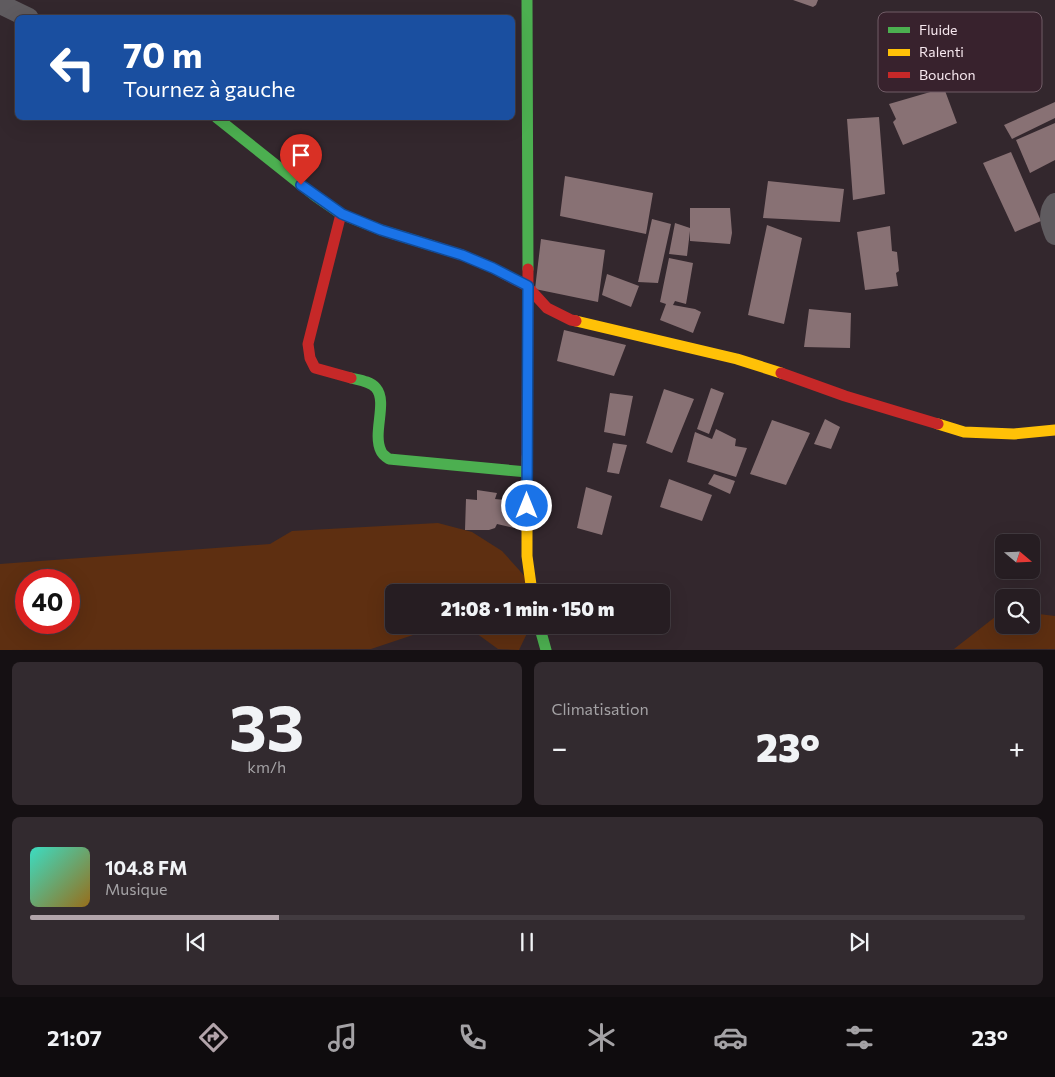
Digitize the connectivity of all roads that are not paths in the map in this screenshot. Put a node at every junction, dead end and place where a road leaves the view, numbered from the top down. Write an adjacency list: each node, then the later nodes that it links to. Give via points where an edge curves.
1 (526, 0): 8 (street)
2 (0, 4): 3 (street)
3 (23, 15)
4 (220, 120): 6 (street)
5 (1055, 203): 7 (street, via 1050,208 1050,224)
6 (342, 214): 8 (street, via 381,230 462,255); 10 (street, via 308,344 315,368 367,382 377,389 381,402 377,438 381,452 389,459)
7 (1055, 235)
8 (528, 286): 9 (street, via 547,308 571,320 765,367 844,396 964,432 1014,434); 10 (street)
9 (1055, 430)
10 (527, 472): 11 (street, via 527,556)
11 (531, 584)
12 (542, 634): 13 (street)
13 (546, 650)

